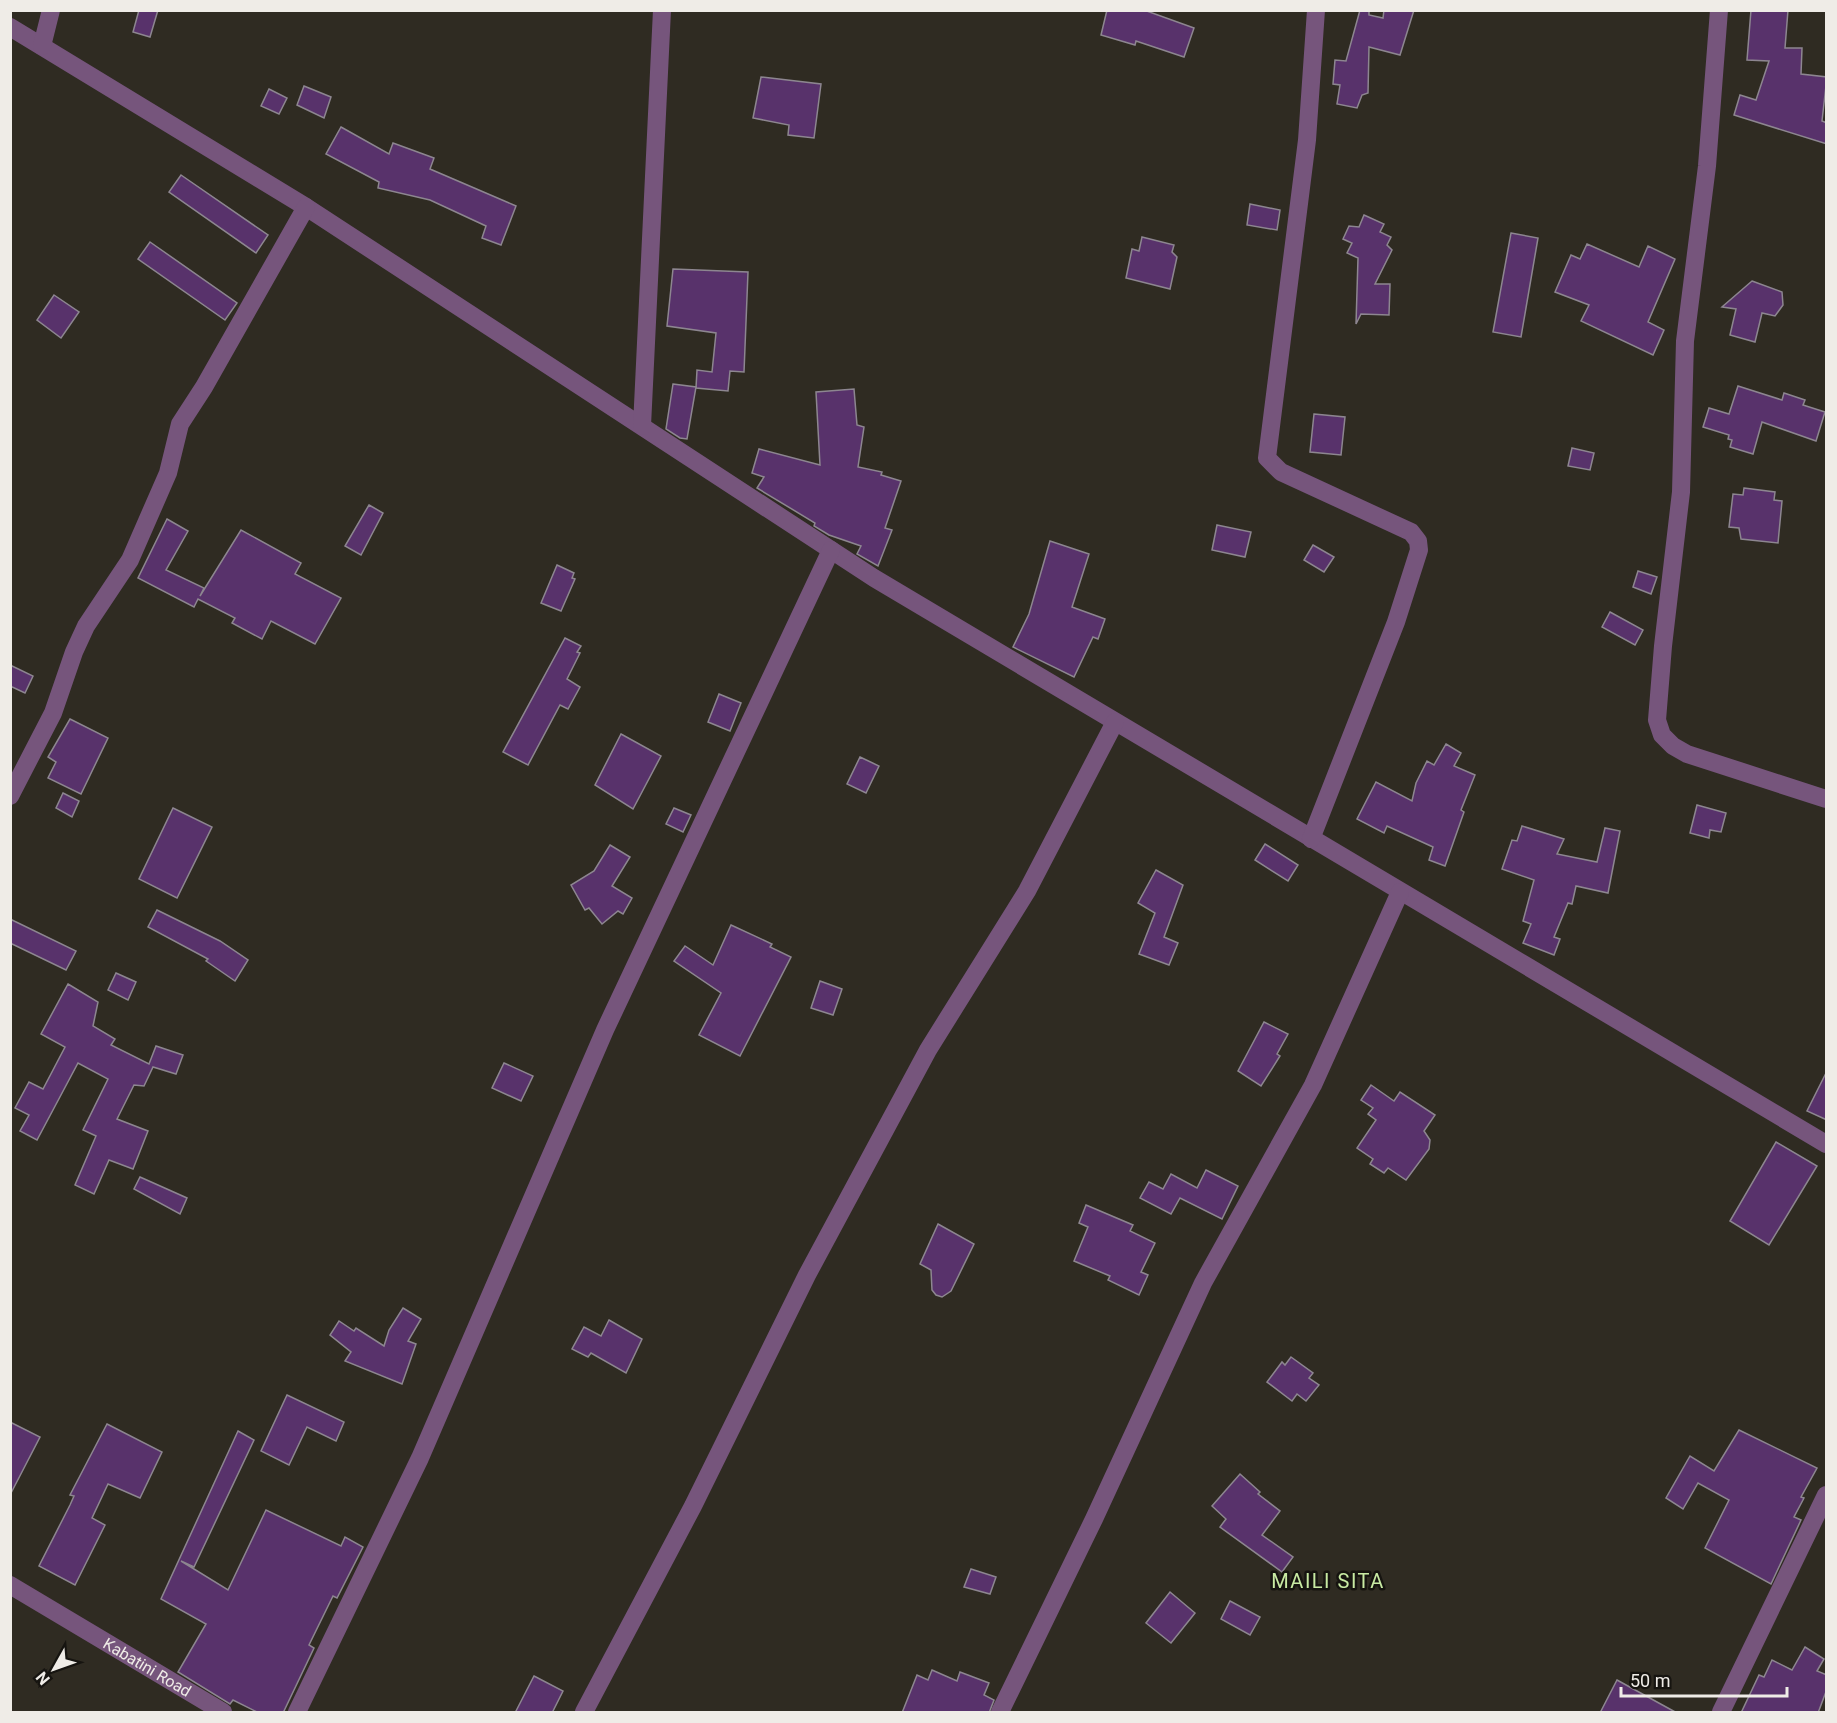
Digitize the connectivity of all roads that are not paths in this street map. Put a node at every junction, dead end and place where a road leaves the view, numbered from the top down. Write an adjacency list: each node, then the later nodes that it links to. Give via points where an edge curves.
1 (51, 10): 6 (street)
2 (662, 10): 8 (street)
3 (1316, 10): 13 (street, via 1307,140 1267,459 1281,472 1411,532 1419,550 1396,622)
4 (1719, 10): 12 (street, via 1707,166 1685,341 1681,492 1657,720 1662,735 1687,754)
5 (10, 27): 6 (street)
6 (42, 46): 7 (street)
7 (306, 207): 8 (street); 11 (street, via 180,424 168,473 130,560 86,626 53,713)
8 (642, 426): 9 (street)
9 (831, 550): 10 (street); 19 (street, via 605,1030 420,1458)
10 (1116, 722): 13 (street); 20 (street, via 1027,891 928,1050 818,1255)
11 (10, 796)
12 (1827, 799)
13 (1311, 839): 14 (street)
14 (1400, 892): 15 (street); 21 (street, via 1313,1084 1203,1283)
15 (1827, 1144)
16 (1827, 1495): 22 (street)
17 (10, 1585): 18 (street, Kabatini Road)
18 (223, 1713)
19 (297, 1713)
20 (584, 1713)
21 (999, 1713)
22 (1721, 1713)

